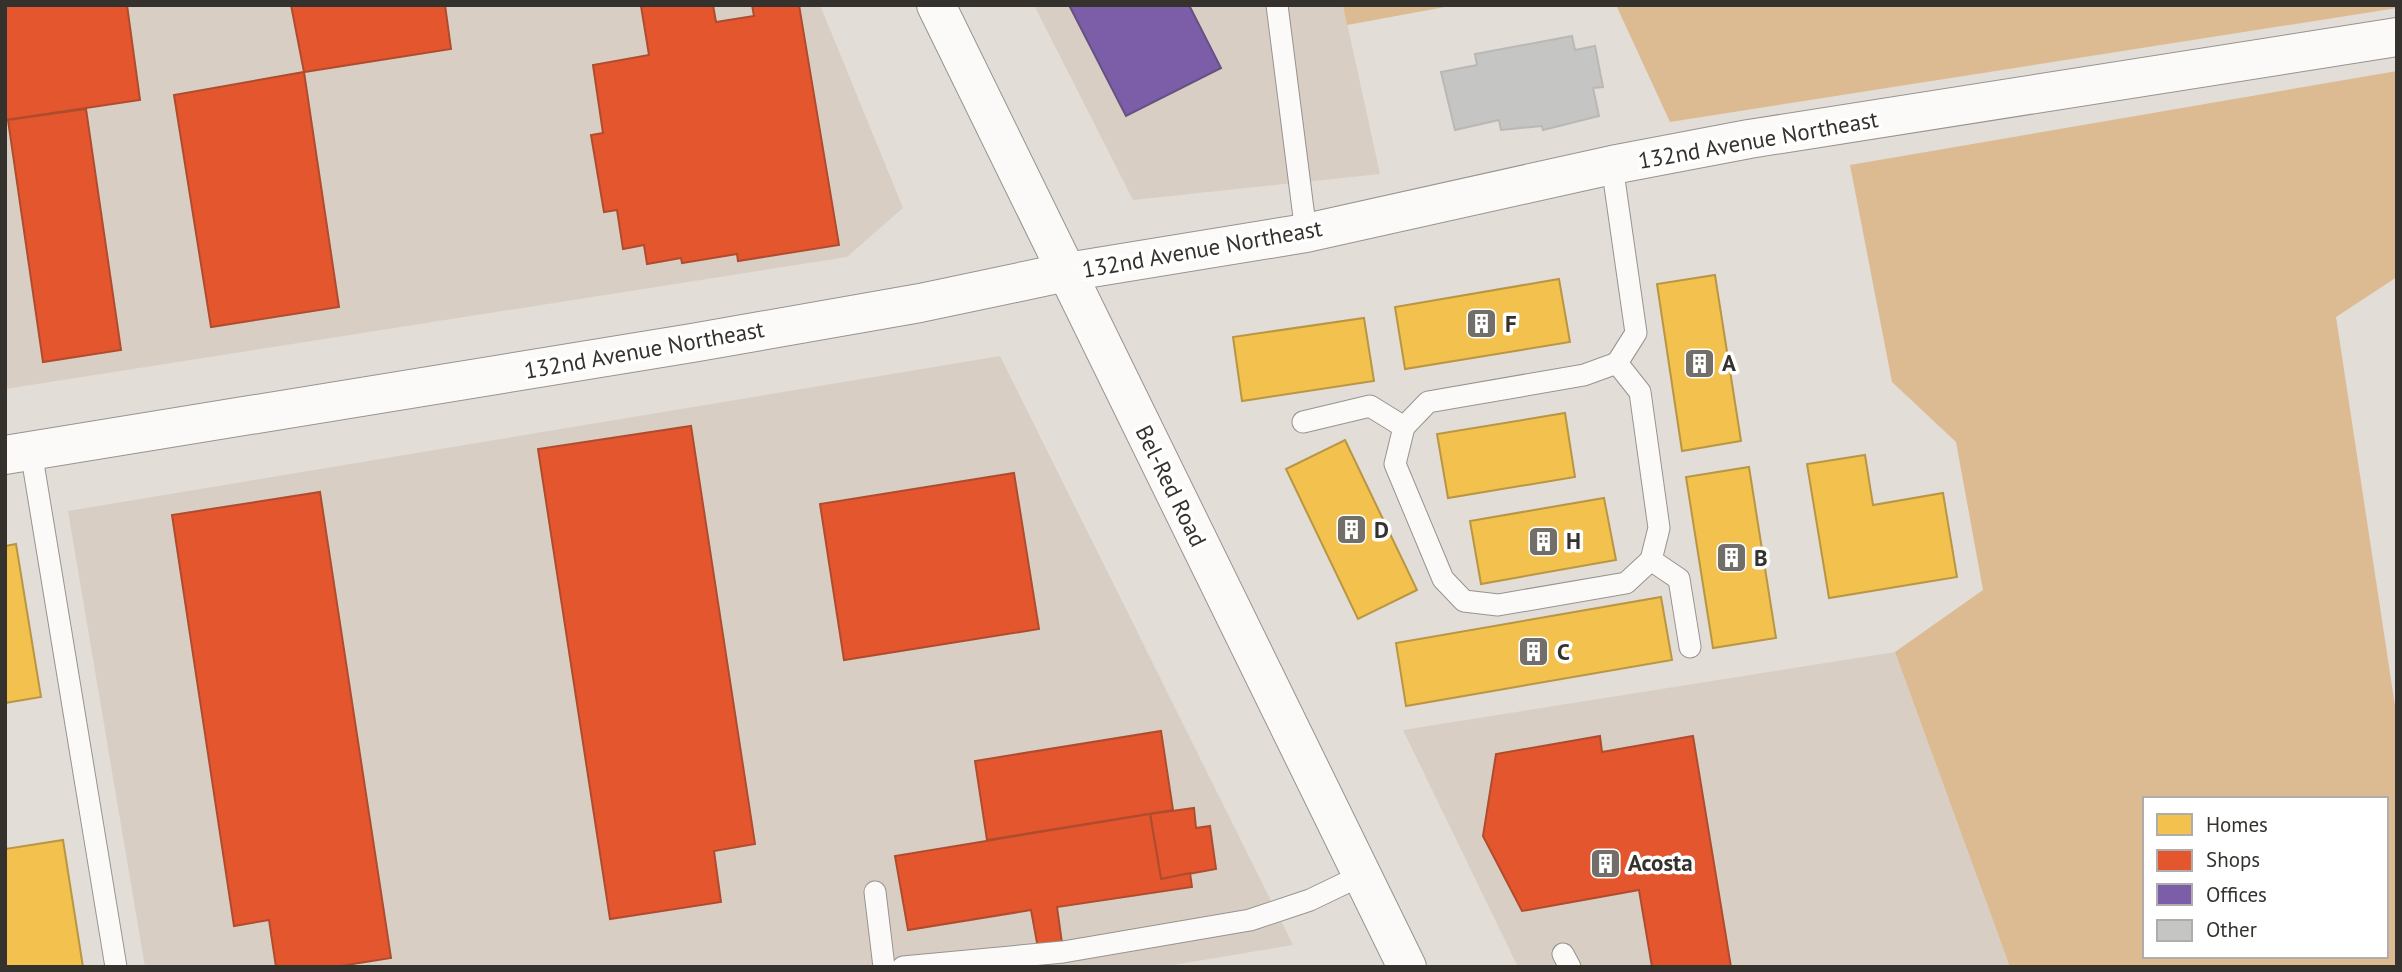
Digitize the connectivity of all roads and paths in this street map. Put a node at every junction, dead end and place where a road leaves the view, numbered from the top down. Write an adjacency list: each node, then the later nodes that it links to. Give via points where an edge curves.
1 (936, 5): 6 (street, Bel-Red Road)
2 (1277, 5): 5 (lane)
3 (2397, 37): 4 (street, 132nd Avenue Northeast, via 1749,139)
4 (1612, 165): 5 (street, 132nd Avenue Northeast); 7 (lane, via 1636,332)
5 (1306, 233): 6 (street, 132nd Avenue Northeast)
6 (1067, 272): 10 (street, 132nd Avenue Northeast, via 692,343); 13 (street, Bel-Red Road)
7 (1617, 363): 9 (lane, via 1584,375 1428,402); 11 (lane, via 1640,392 1659,528)
8 (1303, 422): 9 (lane, via 1370,407)
9 (1404, 428): 11 (lane, via 1395,464 1443,579 1464,601 1498,605 1626,583)
10 (12, 453): 15 (lane)
11 (1651, 560): 12 (lane, via 1679,579)
12 (1690, 647)
13 (1362, 874): 17 (lane, via 1310,900 1250,920 1063,952); 18 (street, Bel-Red Road)
14 (875, 892): 16 (lane)
15 (116, 967)
16 (884, 967)
17 (903, 967)
18 (1407, 967)

